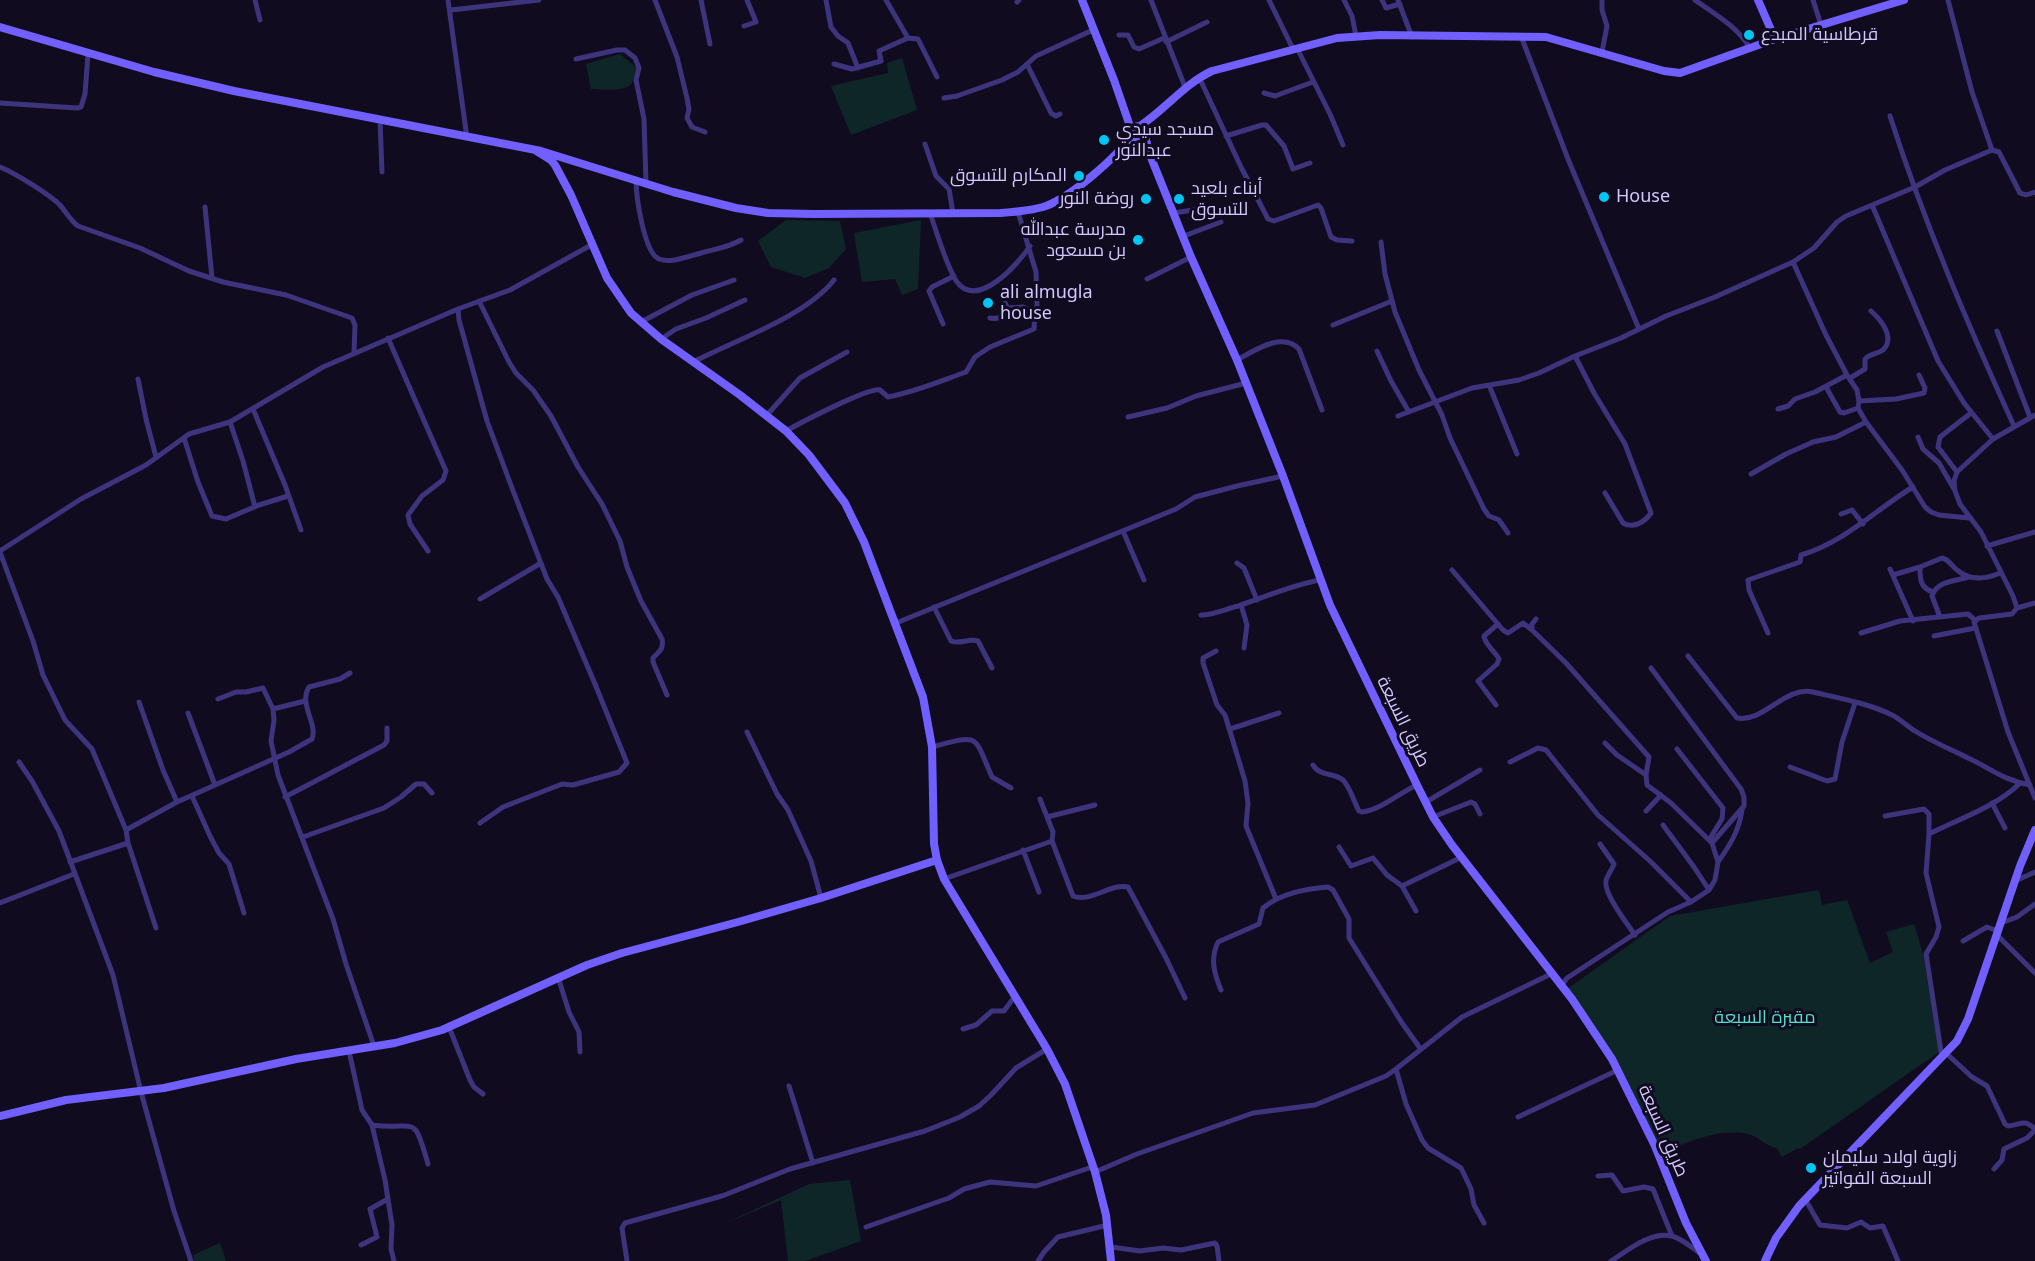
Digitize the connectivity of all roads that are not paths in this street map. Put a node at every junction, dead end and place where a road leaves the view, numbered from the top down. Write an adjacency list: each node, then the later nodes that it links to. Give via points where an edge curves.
1 (255, 0): 23 (street)
2 (448, 0): 22 (street)
3 (539, 0): 20 (street)
4 (655, 0): 58 (street, via 679,62 689,107 687,118 692,127)
5 (701, 0): 36 (street)
6 (747, 0): 26 (street, via 756,22)
7 (826, 0): 44 (street, via 831,27 848,43)
8 (886, 0): 33 (street)
9 (1083, 0): 28 (street, طريق السبعة)
10 (1151, 0): 35 (street)
11 (1269, 0): 37 (street)
12 (1344, 0): 30 (street)
13 (1382, 0): 21 (street, via 1386,8)
14 (1602, 0): 39 (street, via 1607,26)
15 (1695, 0): 38 (street, via 1732,28)
16 (1758, 0): 34 (street)
17 (1813, 0): 25 (street)
18 (1904, 0): 25 (street)
19 (1948, 0): 65 (street)
20 (504, 2): 22 (street)
21 (1399, 2): 32 (street)
22 (451, 10): 61 (street)
23 (260, 20)
24 (1207, 22): 35 (street)
25 (1821, 25): 34 (street)
26 (744, 26)
27 (0, 27): 40 (street)
28 (1094, 30): 43 (street, via 1036,56); 53 (street, طريق السبعة)
29 (1119, 35): 35 (street, via 1128,35 1139,49)
30 (1356, 36): 32 (street); 37 (street)
31 (1521, 36): 32 (street); 39 (street, via 1546,37); 106 (street)
32 (1412, 37)
33 (908, 38): 44 (street, via 880,50 880,61); 45 (street, via 918,39)
34 (1775, 39): 38 (street)
35 (1165, 40): 48 (street)
36 (710, 44)
37 (1295, 48): 46 (street); 47 (street)
38 (1749, 48): 39 (street, via 1675,73)
39 (1602, 52)
40 (88, 54): 51 (street, via 81,106); 56 (street, via 234,91)
41 (576, 59): 70 (street, via 617,50 625,50 635,58 644,119)
42 (834, 64): 44 (street)
43 (1028, 64): 50 (street, via 986,86); 52 (street, via 1051,113)
44 (858, 68)
45 (937, 77)
46 (1199, 77): 48 (street); 60 (street)
47 (1313, 82): 49 (street, via 1275,96); 63 (street)
48 (1185, 87): 54 (street)
49 (1264, 93)
50 (944, 98)
51 (0, 104)
52 (1060, 114)
53 (1126, 115): 57 (street); 59 (street, طريق السبعة)
54 (1154, 116): 57 (street); 59 (street)
55 (1890, 116): 71 (street)
56 (380, 120): 61 (street); 68 (street)
57 (1139, 126): 59 (street, via 1134,127)
58 (705, 132)
59 (1138, 136): 76 (street, via 1075,189 1034,210); 79 (street, طريق السبعة)
60 (1226, 136): 66 (street, via 1266,125 1284,146 1293,169); 83 (street, via 1269,220 1318,205 1331,237)
61 (466, 138): 64 (street)
62 (925, 144): 78 (street, via 936,176 949,189)
63 (1342, 145)
64 (535, 150): 69 (street); 85 (street, via 555,165)
65 (1992, 150): 71 (street); 72 (street, via 1999,152 2020,193)
66 (1310, 163)
67 (0, 167): 90 (street, via 50,197 78,226)
68 (382, 172)
69 (636, 180): 70 (street); 82 (street, via 649,249 660,260 722,249)
70 (646, 183): 77 (street, via 721,205 768,213)
71 (1915, 187): 73 (street); 136 (street, via 1985,364)
72 (2035, 192)
73 (1872, 205): 88 (street, via 1837,222 1814,248); 129 (street, via 1938,361)
74 (205, 207): 90 (street)
75 (1212, 207): 79 (street)
76 (1018, 212): 78 (street); 86 (street)
77 (930, 213): 78 (street); 89 (street)
78 (953, 213)
79 (1174, 213): 81 (street, طريق السبعة)
80 (1221, 222): 81 (street)
81 (1184, 236): 87 (street, طريق السبعة)
82 (741, 240)
83 (1352, 241)
84 (1381, 242): 96 (street)
85 (593, 244): 95 (street, via 510,290); 103 (street, via 612,286)
86 (1030, 246): 89 (street, via 1001,279 985,287 969,290); 100 (street, via 1037,282)
87 (1191, 257): 91 (street); 114 (street, طريق السبعة)
88 (1793, 262): 106 (street); 117 (street)
89 (954, 276): 104 (street, via 929,290)
90 (212, 278): 112 (street, via 286,295 352,318)
91 (1147, 279)
92 (734, 280): 103 (street, via 692,295)
93 (834, 280): 115 (street, via 786,318)
94 (745, 300): 109 (street)
95 (479, 301): 98 (street); 196 (street, via 509,362 551,416 620,540 641,601 662,639 663,645 653,662)
96 (1392, 301): 105 (street); 122 (street)
97 (1005, 303): 99 (street, via 1008,308)
98 (458, 309): 108 (street); 163 (street, via 487,421)
99 (1027, 309): 100 (street); 102 (street)
100 (1035, 311): 137 (street, via 1034,329 990,347 974,358 966,372 911,393 888,397 880,390 871,390)
101 (1871, 311): 117 (street, via 1887,332 1885,347 1865,359 1865,369)
102 (990, 318)
103 (641, 322): 109 (street)
104 (943, 324)
105 (1334, 325)
106 (1639, 329): 113 (street)
107 (1997, 332): 132 (street)
108 (388, 338): 112 (street); 162 (street, via 446,471 408,515)
109 (661, 339): 115 (street)
110 (1377, 351): 128 (street)
111 (847, 352): 130 (street, via 800,378)
112 (354, 353): 125 (street)
113 (1575, 356): 120 (street, via 1529,377); 150 (street, via 1625,444 1651,513 1633,526 1623,523)
114 (1237, 360): 119 (street, طريق السبعة); 127 (street, via 1275,342 1295,345)
115 (693, 362): 130 (street)
116 (1919, 375): 123 (street, via 1925,388 1923,393)
117 (1848, 377): 121 (street); 123 (street)
118 (138, 379): 143 (street)
119 (1246, 383): 133 (street); 147 (street, طريق السبعة)
120 (1489, 385): 122 (street); 142 (street)
121 (1826, 387): 124 (street, via 1840,412); 126 (street)
122 (1435, 400): 128 (street); 159 (street, via 1484,509)
123 (1859, 401): 124 (street)
124 (1858, 408): 135 (street)
125 (253, 409): 134 (street); 151 (street)
126 (1778, 409)
127 (1322, 410)
128 (1409, 412): 131 (street)
129 (1971, 413): 140 (street); 141 (street, via 1940,437)
130 (767, 415): 137 (street)
131 (1398, 416)
132 (2033, 416): 136 (street)
133 (1128, 417)
134 (230, 422): 139 (street); 152 (street)
135 (1866, 422): 146 (street, via 1785,454); 148 (street)
136 (2014, 426): 140 (street)
137 (786, 431): 183 (street, via 845,503)
138 (1918, 437): 144 (street, via 1923,449)
139 (184, 438): 143 (street); 152 (street, via 212,516 226,519)
140 (1993, 439): 145 (street)
141 (1938, 447): 144 (street); 145 (street)
142 (1517, 454)
143 (156, 457): 161 (street)
144 (1933, 457): 149 (street)
145 (1957, 472): 149 (street)
146 (1751, 474)
147 (1283, 476): 157 (street, via 1195,497); 169 (street, طريق السبعة)
148 (1912, 487): 154 (street, via 1931,512); 155 (street)
149 (1955, 491): 154 (street)
150 (1605, 493)
151 (288, 496): 152 (street); 156 (street)
152 (255, 507)
153 (1841, 514): 155 (street, via 1852,510)
154 (1969, 518): 160 (street)
155 (1863, 524): 187 (street, via 1801,555 1800,562 1748,580)
156 (301, 530)
157 (1123, 531): 170 (street); 176 (street)
158 (2035, 532): 160 (street)
159 (1508, 533)
160 (1987, 546): 167 (street)
161 (0, 551): 242 (street, via 44,675 65,720 92,749)
162 (428, 551)
163 (542, 563): 172 (street); 239 (street, via 627,763 619,772 573,785 562,784 503,807)
164 (1237, 563): 173 (street, via 1244,568)
165 (1920, 567): 168 (street, via 1942,558); 171 (street, via 1921,584); 182 (street, via 1892,572)
166 (1452, 570): 184 (street)
167 (2000, 573): 168 (street, via 1989,578); 177 (street)
168 (1970, 577): 171 (street, via 1940,585)
169 (1320, 579): 173 (street); 220 (street, طريق السبعة)
170 (1144, 580)
171 (1933, 592): 179 (street)
172 (480, 599)
173 (1257, 600): 175 (street)
174 (2035, 603): 177 (street)
175 (1241, 605): 178 (street); 190 (street, via 1247,625)
176 (934, 607): 183 (street); 193 (street, via 951,641 978,641)
177 (2017, 608): 181 (street, via 2012,614)
178 (1201, 615)
179 (1940, 617): 181 (street, via 1968,614); 182 (street)
180 (1536, 619): 186 (street)
181 (1976, 620): 185 (street)
182 (1913, 621): 188 (street)
183 (896, 623): 209 (street, via 923,697)
184 (1498, 624): 186 (street, via 1508,633 1523,623); 201 (street, via 1484,640 1499,659 1478,681)
185 (1975, 628): 189 (street); 221 (street, via 2008,732)
186 (1532, 630): 217 (street, via 1649,757)
187 (1768, 633)
188 (1861, 633)
189 (1934, 636)
190 (1244, 648)
191 (1216, 651): 206 (street, via 1202,661)
192 (1688, 656): 200 (street, via 1737,718 1745,719 1797,693 1810,691)
193 (992, 668)
194 (1651, 668): 233 (street, via 1741,789 1745,802)
195 (350, 673): 198 (street, via 309,687)
196 (667, 695)
197 (218, 699): 202 (street, via 263,688)
198 (305, 701): 202 (street); 211 (street, via 314,737)
199 (139, 702): 229 (street)
200 (1855, 703): 215 (street, via 1835,778 1827,781); 218 (street, via 1894,716 1923,736)
201 (1496, 705)
202 (273, 709): 211 (street)
203 (188, 713): 219 (street)
204 (1279, 713): 206 (street)
205 (387, 729): 227 (street, via 384,745)
206 (1230, 729): 264 (street, via 1246,787 1246,826)
207 (747, 732): 263 (street, via 811,861)
208 (1605, 743): 217 (street)
209 (932, 747): 222 (street, via 966,739 975,741 992,777); 253 (street)
210 (1677, 749): 247 (street, via 1723,808)
211 (273, 759): 219 (street); 227 (street)
212 (19, 762): 254 (street, via 58,831)
213 (1510, 762): 265 (street, via 1538,748 1546,750 1598,816)
214 (1313, 765): 220 (street, via 1344,781 1362,812 1380,807)
215 (1790, 766)
216 (1480, 770): 230 (street)
217 (1646, 774): 224 (street, via 1647,785)
218 (2019, 784): 221 (street); 231 (street)
219 (215, 785): 225 (street)
220 (1417, 785): 230 (street, طريق السبعة)
221 (2030, 785): 226 (street)
222 (1011, 788)
223 (432, 793): 245 (street, via 424,784 416,784 384,808)
224 (1661, 795): 234 (street); 247 (street)
225 (192, 796): 229 (street); 269 (street, via 219,853 229,864)
226 (2035, 796)
227 (285, 797): 245 (street)
228 (1040, 799): 237 (street)
229 (177, 802): 242 (street)
230 (1426, 802): 238 (street, طريق السبعة)
231 (1992, 803): 241 (street); 244 (street)
232 (1095, 805): 237 (street)
233 (1742, 808): 247 (street); 255 (street, via 1739,827)
234 (1646, 811)
235 (1480, 814): 238 (street, via 1471,802)
236 (1885, 816): 244 (street, via 1924,809 1929,814)
237 (1047, 817): 246 (street)
238 (1433, 817): 252 (street, طريق السبعة)
239 (480, 823)
240 (1663, 825): 261 (street)
241 (2005, 828)
242 (126, 830): 248 (street)
243 (2035, 830): 259 (street)
244 (1929, 834): 289 (street, via 1926,873 1939,927 1926,954)
245 (303, 837): 284 (street)
246 (1052, 841): 251 (street); 281 (street, via 1073,896 1083,898 1128,886)
247 (1710, 842): 255 (street)
248 (128, 843): 254 (street); 271 (street)
249 (1600, 844): 273 (street, via 1614,864 1605,886)
250 (1339, 847): 260 (street, via 1351,866 1373,858)
251 (1023, 850): 258 (street); 262 (street)
252 (1462, 857): 260 (street); 275 (street, طريق السبعة)
253 (936, 860): 258 (street); 263 (street)
254 (70, 862): 257 (street)
255 (1719, 862): 261 (street)
256 (2035, 872): 259 (street)
257 (74, 874): 266 (street); 293 (street, via 113,975)
258 (944, 879): 280 (street)
259 (2015, 881): 270 (street)
260 (1402, 886): 268 (street)
261 (1709, 890): 265 (street)
262 (1039, 892)
263 (821, 898): 277 (street, via 622,953)
264 (1276, 899): 279 (street, via 1263,908 1259,924 1218,942 1213,967); 285 (street, via 1311,889 1333,890 1349,919 1349,938)
265 (1691, 902): 273 (street, via 1668,912)
266 (0, 903)
267 (2035, 903): 270 (street)
268 (1416, 911)
269 (244, 913)
270 (2001, 923): 272 (street)
271 (156, 928)
272 (1998, 933): 274 (street, via 1982,928); 276 (street); 289 (street, via 1968,1019)
273 (1635, 935): 278 (street)
274 (1963, 940)
275 (1552, 973): 278 (street, طريق السبعة); 285 (street, via 1462,1017)
276 (2035, 973)
277 (558, 977): 282 (street); 288 (street, via 579,1032)
278 (1562, 985): 291 (street, طريق السبعة)
279 (1221, 990)
280 (1015, 996): 283 (street, via 1004,1011 992,1011 976,1025); 286 (street)
281 (1185, 998)
282 (448, 1027): 284 (street); 294 (street, via 470,1080)
283 (963, 1029)
284 (374, 1046): 287 (street)
285 (1420, 1048): 290 (street)
286 (1047, 1049): 299 (street, via 1016,1068 992,1095 960,1117 925,1131); 302 (street, via 1065,1084)
287 (349, 1051): 293 (street); 297 (street, via 362,1110)
288 (580, 1052)
289 (1944, 1056): 298 (street, via 1987,1086 2005,1124 2028,1123); 305 (street)
290 (1396, 1069): 302 (street, via 1315,1105 1243,1117); 306 (street, via 1422,1140 1461,1168)
291 (1618, 1070): 296 (street); 312 (street, طريق السبعة)
292 (789, 1086): 299 (street)
293 (141, 1092): 295 (street, via 66,1100); 313 (street)
294 (483, 1094)
295 (0, 1116)
296 (1518, 1117)
297 (372, 1125): 300 (street, via 414,1127); 304 (street)
298 (2035, 1129): 301 (street, via 2027,1138 2004,1149)
299 (813, 1162): 315 (street, via 712,1199 625,1223 622,1228)
300 (428, 1164)
301 (1994, 1169)
302 (1093, 1170): 307 (street); 308 (street, via 1036,1186 990,1182)
303 (1598, 1176): 309 (street, via 1612,1175 1623,1191 1653,1189)
304 (388, 1199): 310 (street, via 370,1209 377,1237); 314 (street)
305 (1805, 1199): 320 (street, via 1776,1238); 321 (street, via 1820,1225 1847,1228 1863,1222 1870,1228 1883,1226)
306 (1484, 1223)
307 (1108, 1225): 311 (street); 316 (street, via 1058,1238)
308 (866, 1227)
309 (1672, 1236): 312 (street); 319 (street, via 1644,1241)
310 (361, 1245)
311 (1111, 1247): 317 (street); 318 (street, via 1181,1250 1215,1243)
312 (1703, 1258)
313 (191, 1261)
314 (394, 1261)
315 (627, 1261)
316 (1038, 1261)
317 (1111, 1261)
318 (1219, 1261)
319 (1611, 1261)
320 (1765, 1261)
321 (1898, 1261)

